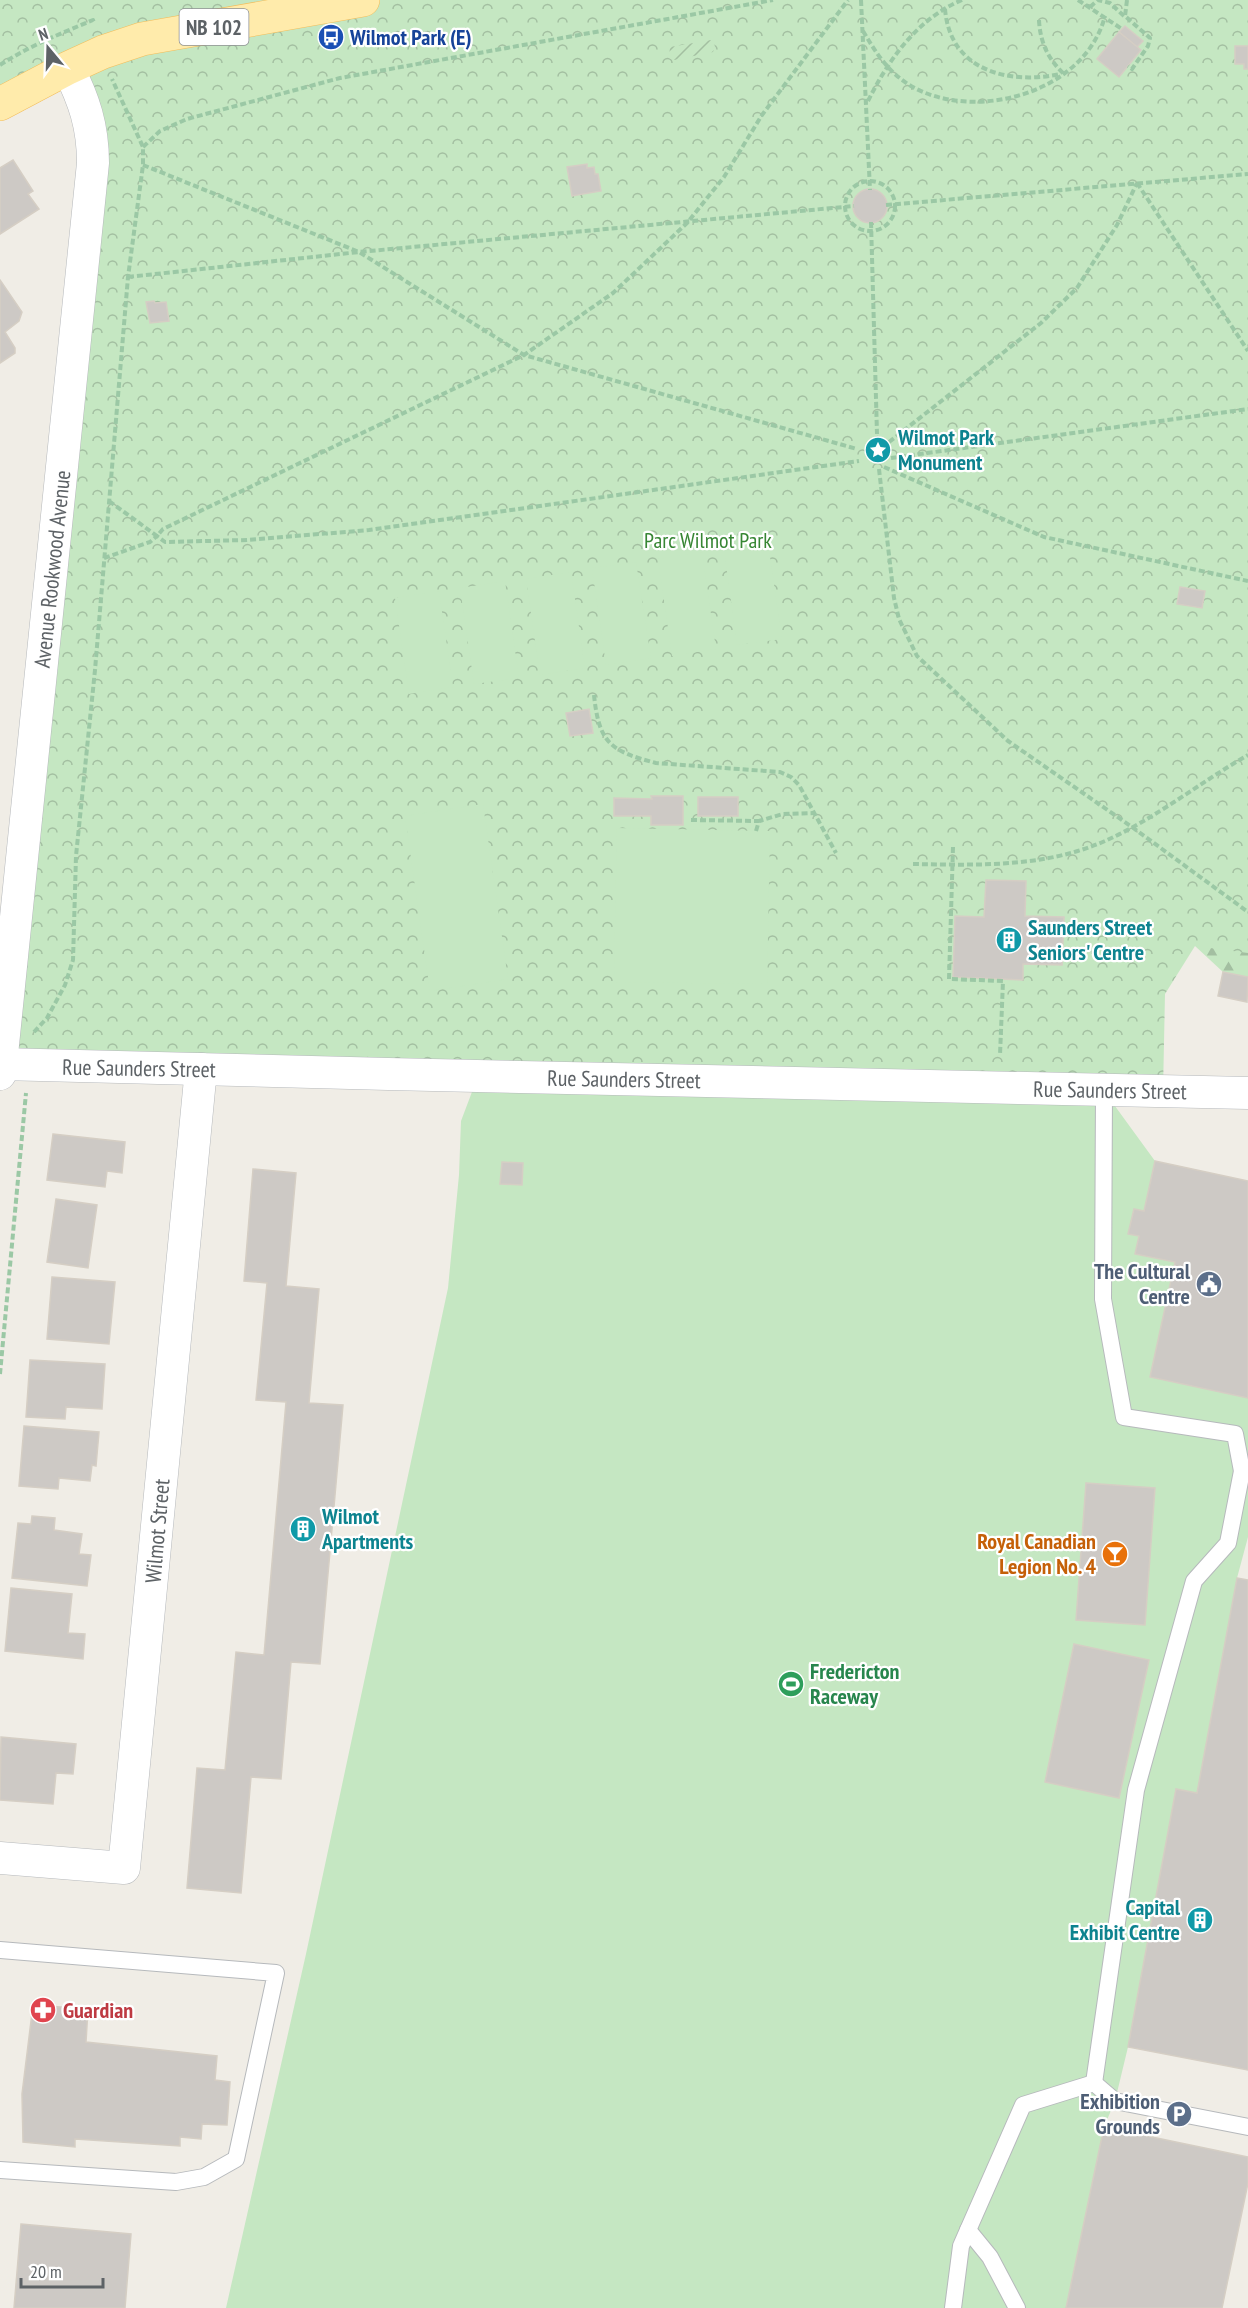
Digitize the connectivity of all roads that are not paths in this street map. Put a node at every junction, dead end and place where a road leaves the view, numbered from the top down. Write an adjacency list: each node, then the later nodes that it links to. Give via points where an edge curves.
1 (363, 0): 2 (main road, NB 102, via 142,39)
2 (68, 68): 3 (main road, NB 102); 5 (street, Avenue Rookwood Avenue, via 93,136 93,163)
3 (0, 104)
4 (201, 1069): 5 (street, Rue Saunders Street); 6 (street, Rue Saunders Street); 9 (street, Wilmot Street, via 124,1868)
5 (7, 1073)
6 (1104, 1091): 7 (street, Rue Saunders Street); 8 (lane, via 1102,1299 1124,1417 1234,1434)
7 (1248, 1092)
8 (1245, 1472): 11 (lane, via 1228,1543 1194,1581 1136,1790)
9 (0, 1858)
10 (0, 1950): 13 (lane, via 276,1973 236,2159 204,2177 176,2182)
11 (1094, 2083): 12 (lane, via 1115,2101); 14 (lane, via 1023,2105)
12 (1248, 2127)
13 (0, 2170)
14 (968, 2230): 15 (lane, via 961,2246); 16 (lane, via 990,2257)
15 (953, 2308)
16 (1017, 2308)

